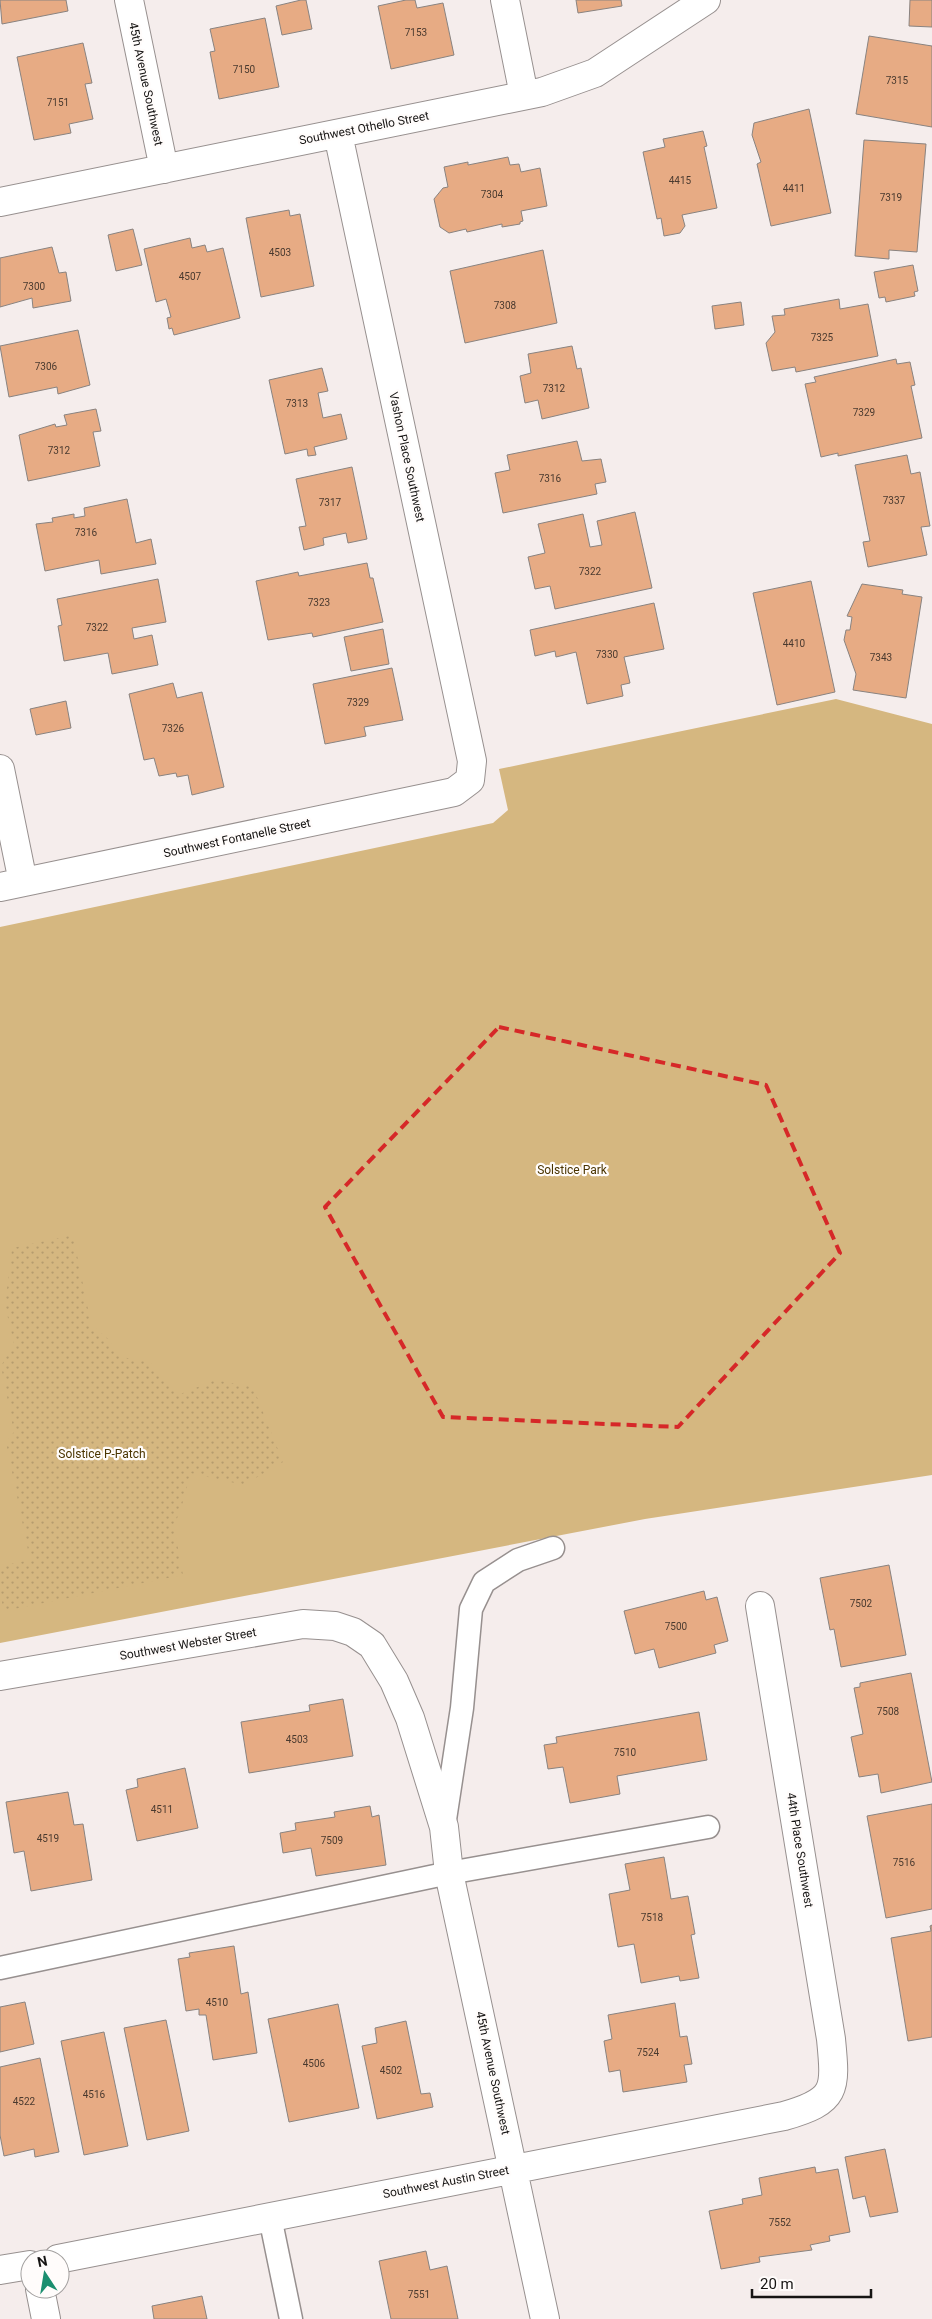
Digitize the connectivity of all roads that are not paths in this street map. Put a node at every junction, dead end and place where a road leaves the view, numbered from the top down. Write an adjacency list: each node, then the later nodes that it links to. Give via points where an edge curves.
1 (128, 0): 6 (street, 45th Avenue Southwest)
2 (505, 0): 4 (street)
3 (706, 0): 4 (street, Southwest Othello Street, via 595,73)
4 (524, 96): 5 (street, Southwest Othello Street)
5 (338, 134): 6 (street, Southwest Othello Street); 9 (street, Vashon Place Southwest, via 472,760)
6 (164, 169): 7 (street, Southwest Othello Street)
7 (0, 202)
8 (0, 769): 10 (street)
9 (470, 780): 10 (street, Southwest Fontanelle Street, via 454,792)
10 (12, 884)
11 (553, 1548): 15 (lane, 45th Avenue Southwest, via 518,1560 484,1582 471,1609 462,1708)
12 (760, 1606): 19 (street, 44th Place Southwest, via 831,2039 835,2076)
13 (372, 1644): 14 (street, Southwest Webster Street, via 335,1626 304,1624); 15 (street, 45th Avenue Southwest, via 394,1681 410,1718)
14 (0, 1676)
15 (444, 1826): 17 (street, 45th Avenue Southwest)
16 (708, 1827): 17 (lane)
17 (449, 1873): 18 (lane); 20 (street, 45th Avenue Southwest)
18 (0, 1968)
19 (829, 2093): 20 (street, Southwest Austin Street, via 810,2109 784,2116)
20 (513, 2169): 21 (street, Southwest Austin Street); 28 (street, 45th Avenue Southwest)
21 (270, 2217): 22 (street, Southwest Austin Street); 27 (lane)
22 (70, 2257)
23 (20, 2267): 24 (street)
24 (0, 2270)
25 (42, 2299): 26 (street)
26 (46, 2319)
27 (291, 2319)
28 (545, 2319)

